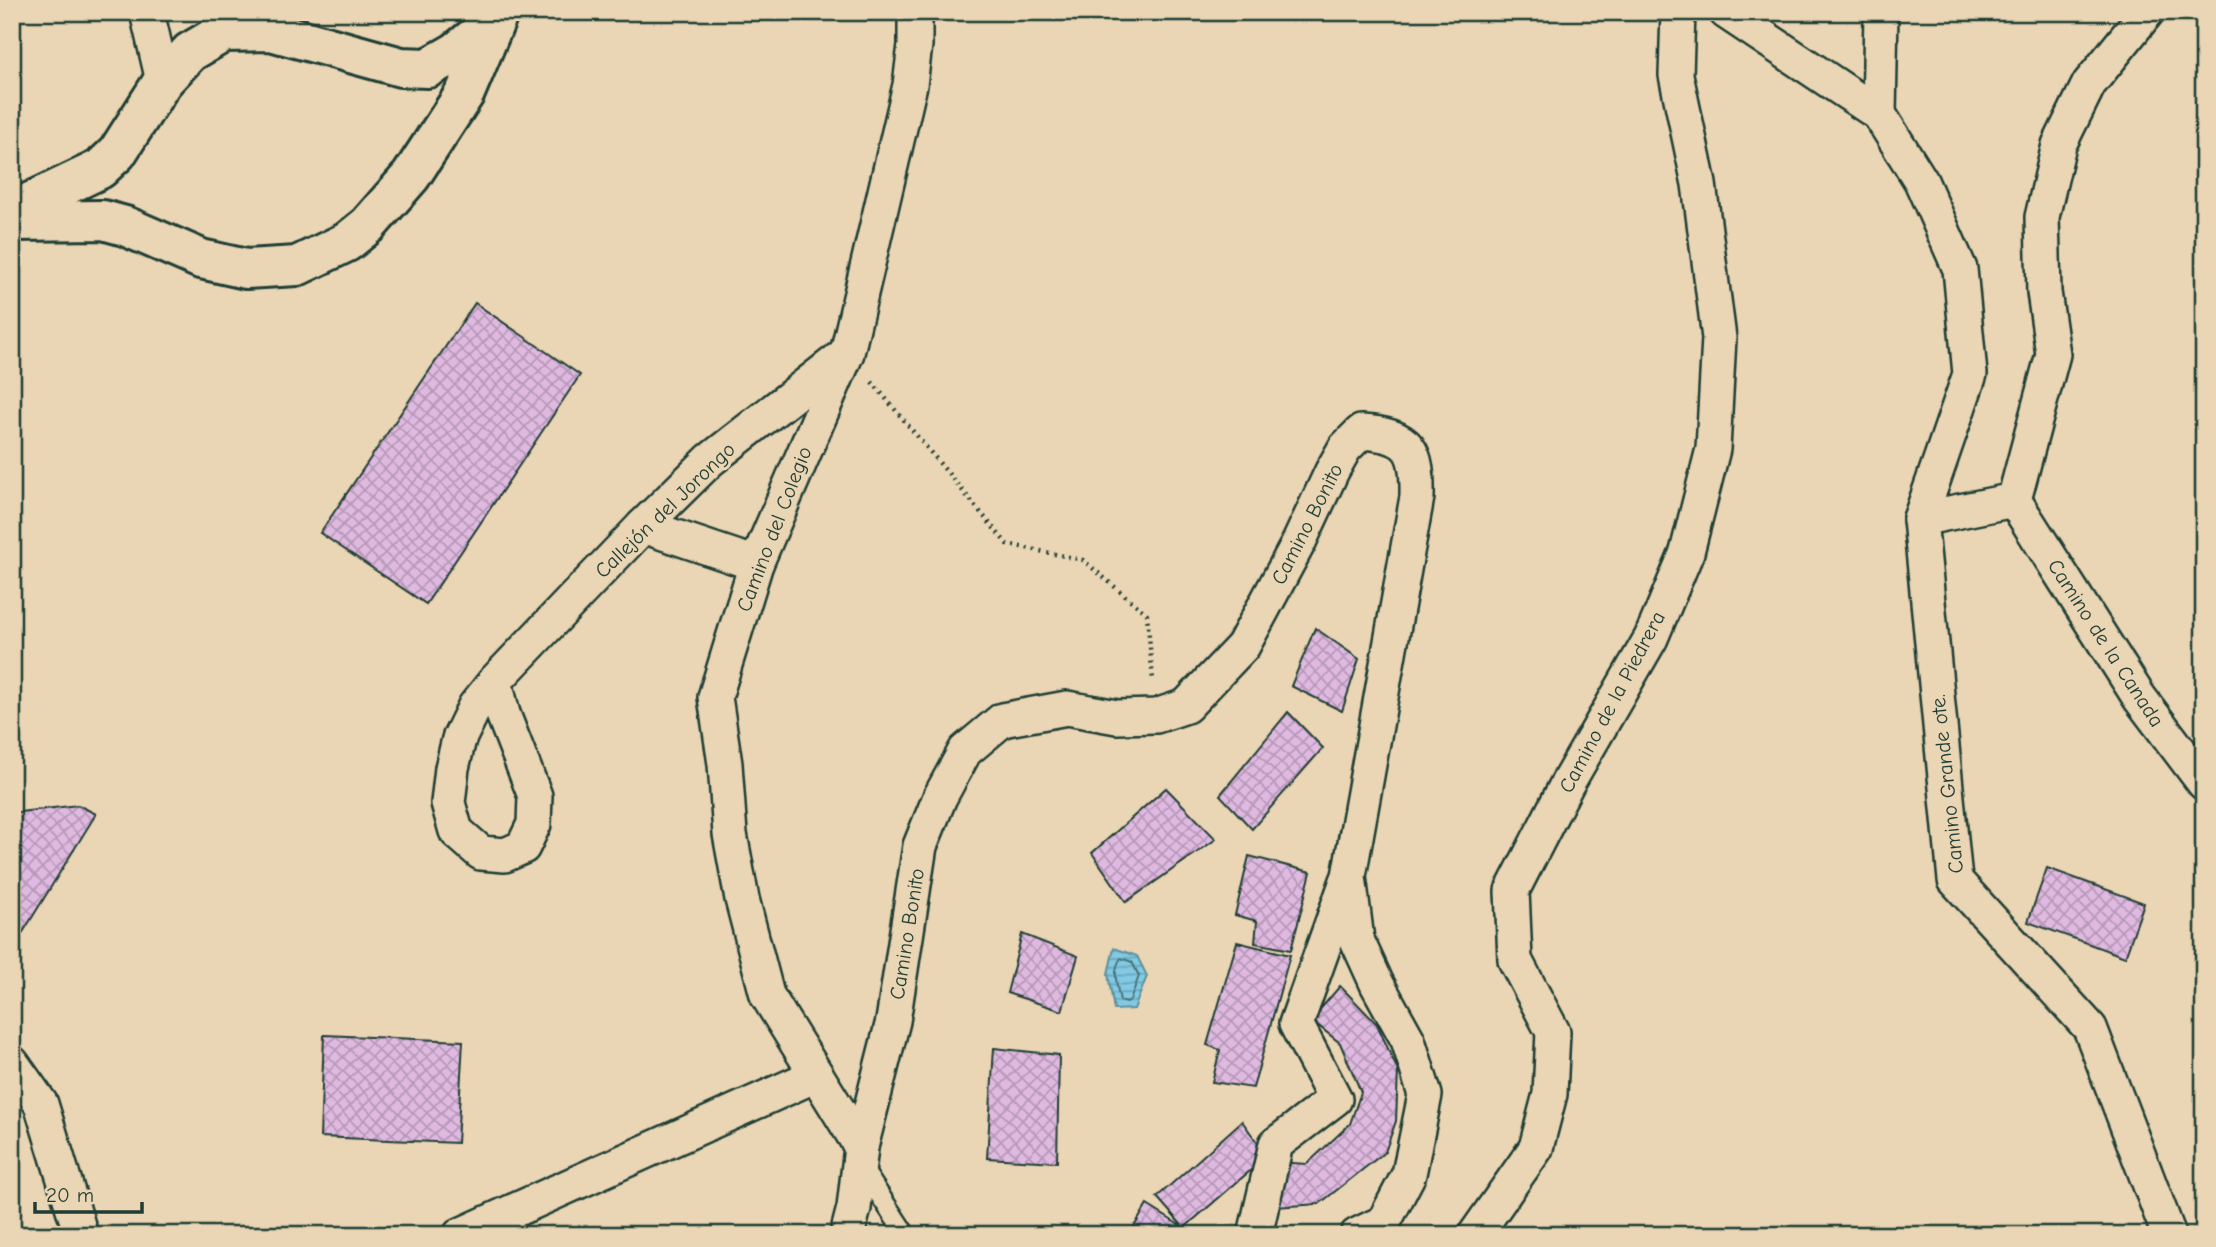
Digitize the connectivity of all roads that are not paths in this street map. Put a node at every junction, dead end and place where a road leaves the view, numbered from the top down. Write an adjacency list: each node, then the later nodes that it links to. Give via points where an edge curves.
1 (146, 12): 8 (street)
2 (915, 12): 12 (street, Camino del Colegio, via 910,85)
3 (1678, 12): 29 (street, Camino de la Piedrera, via 1676,75 1699,184 1719,338 1713,449 1687,552 1651,638 1512,891 1516,960 1553,1032 1550,1094 1536,1149)
4 (1726, 12): 9 (street)
5 (1881, 12): 9 (street)
6 (2147, 12): 13 (street, via 2090,84 2059,145 2042,217 2044,292 2053,354)
7 (496, 17): 8 (street, via 456,52 428,68 401,67 271,30 223,33 190,52); 11 (street, via 465,93 411,176 347,242 297,266 246,269 201,259 103,220)
8 (163, 81): 10 (street, via 117,153 100,169)
9 (1879, 114): 14 (street, via 1921,181 1960,269 1970,374)
10 (12, 211)
11 (12, 220)
12 (847, 352): 15 (street, Callejón del Jorongo, via 710,460); 16 (street, Camino del Colegio)
13 (2014, 500): 14 (street); 18 (street, Camino de la Canada, via 2138,696)
14 (1920, 519): 30 (street, Camino Grande ote., via 1955,880 2090,1028)
15 (643, 526): 16 (street); 17 (street, Callejón del Jorongo)
16 (756, 564): 21 (street, Camino del Colegio, via 715,697 730,834 767,995)
17 (495, 681)
18 (2204, 783)
19 (1349, 876): 22 (street, Camino Bonito, via 1417,497 1418,470 1412,451 1387,433 1361,432 1345,448 1243,646 1186,706 1156,716 1117,717 1067,708 1002,720 965,751 920,846 893,1021); 27 (street, via 1296,1024 1335,1099 1276,1144); 28 (street, Camino Bonito, via 1357,940 1408,1040 1425,1095 1409,1174 1384,1222)
20 (12, 1063): 23 (street, via 41,1104)
21 (816, 1075): 22 (street, Camino del Colegio); 24 (street)
22 (860, 1155): 25 (street); 26 (lane)
23 (81, 1235)
24 (460, 1235)
25 (847, 1235)
26 (906, 1235)
27 (1255, 1235)
28 (1357, 1235)
29 (1475, 1235)
30 (2169, 1235)

